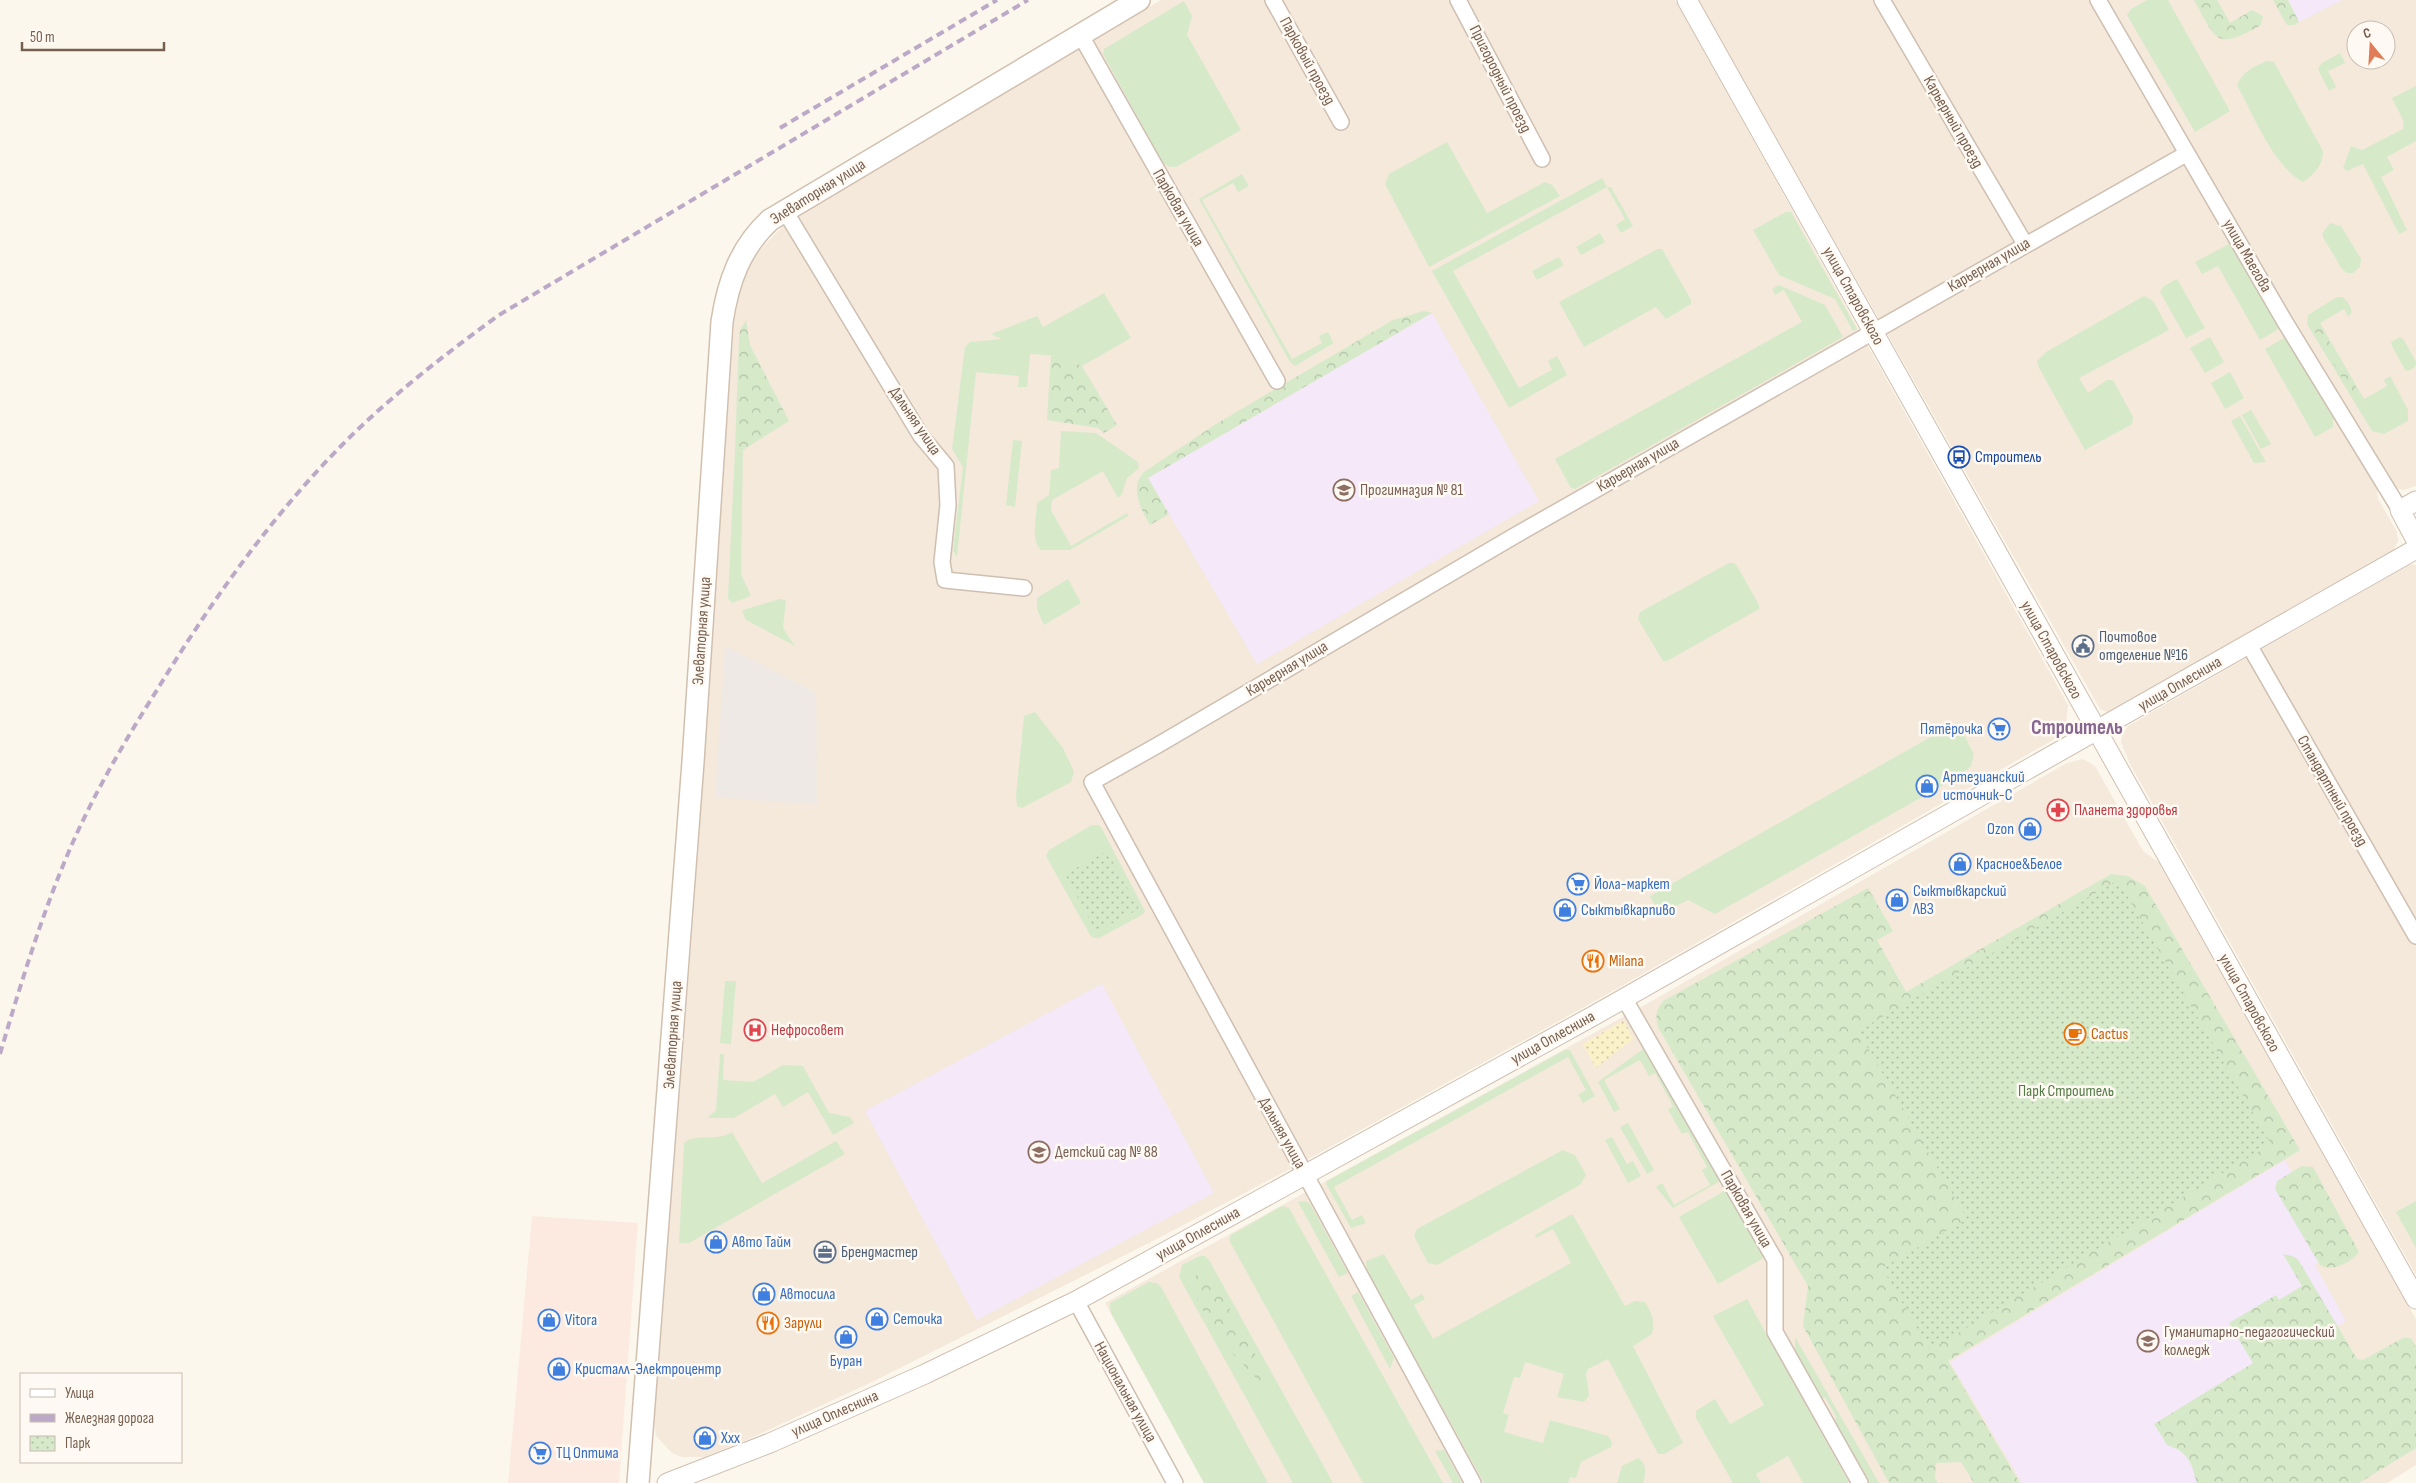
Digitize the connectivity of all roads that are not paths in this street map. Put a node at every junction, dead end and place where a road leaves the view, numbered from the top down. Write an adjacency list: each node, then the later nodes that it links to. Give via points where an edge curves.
1 (1139, 0): 7 (main road, Элеваторная улица)
2 (1273, 0): 8 (street, Парковый проезд)
3 (1458, 0): 10 (street, Пригородный проезд)
4 (1687, 0): 13 (street, улица Старовского)
5 (1882, 0): 12 (street, Карьерный проезд)
6 (2098, 0): 9 (street, улица Маегова)
7 (1080, 34): 11 (main road, Элеваторная улица); 14 (street, Парковая улица)
8 (1341, 122)
9 (2186, 154): 12 (street, Карьерная улица); 15 (street, улица Маегова)
10 (1542, 159)
11 (784, 211): 18 (street, Дальняя улица, via 921,436 946,466 948,505 942,562 945,580); 27 (main road, Элеваторная улица, via 765,225 746,247 730,281 722,322 686,859)
12 (2025, 244): 13 (street, Карьерная улица)
13 (1872, 331): 20 (street, улица Старовского); 21 (street, Карьерная улица)
14 (1277, 381)
15 (2408, 505): 16 (street)
16 (2416, 540)
17 (2416, 549): 19 (street, улица Оплеснина)
18 (1024, 588)
19 (2248, 645): 20 (street, улица Оплеснина); 22 (street, Стандартный проезд)
20 (2097, 731): 23 (street, улица Оплеснина); 25 (street, улица Старовского)
21 (1092, 782): 24 (street, Дальняя улица)
22 (2416, 936)
23 (1624, 998): 24 (street, улица Оплеснина); 31 (street, Парковая улица, via 1776,1260 1775,1332)
24 (1305, 1176): 26 (street, улица Оплеснина); 30 (street, Дальняя улица)
25 (2416, 1298)
26 (1076, 1301): 28 (street, улица Оплеснина, via 925,1374 770,1443); 29 (street, Национальная улица)
27 (638, 1483)
28 (667, 1483)
29 (1175, 1483)
30 (1474, 1483)
31 (1860, 1483)

